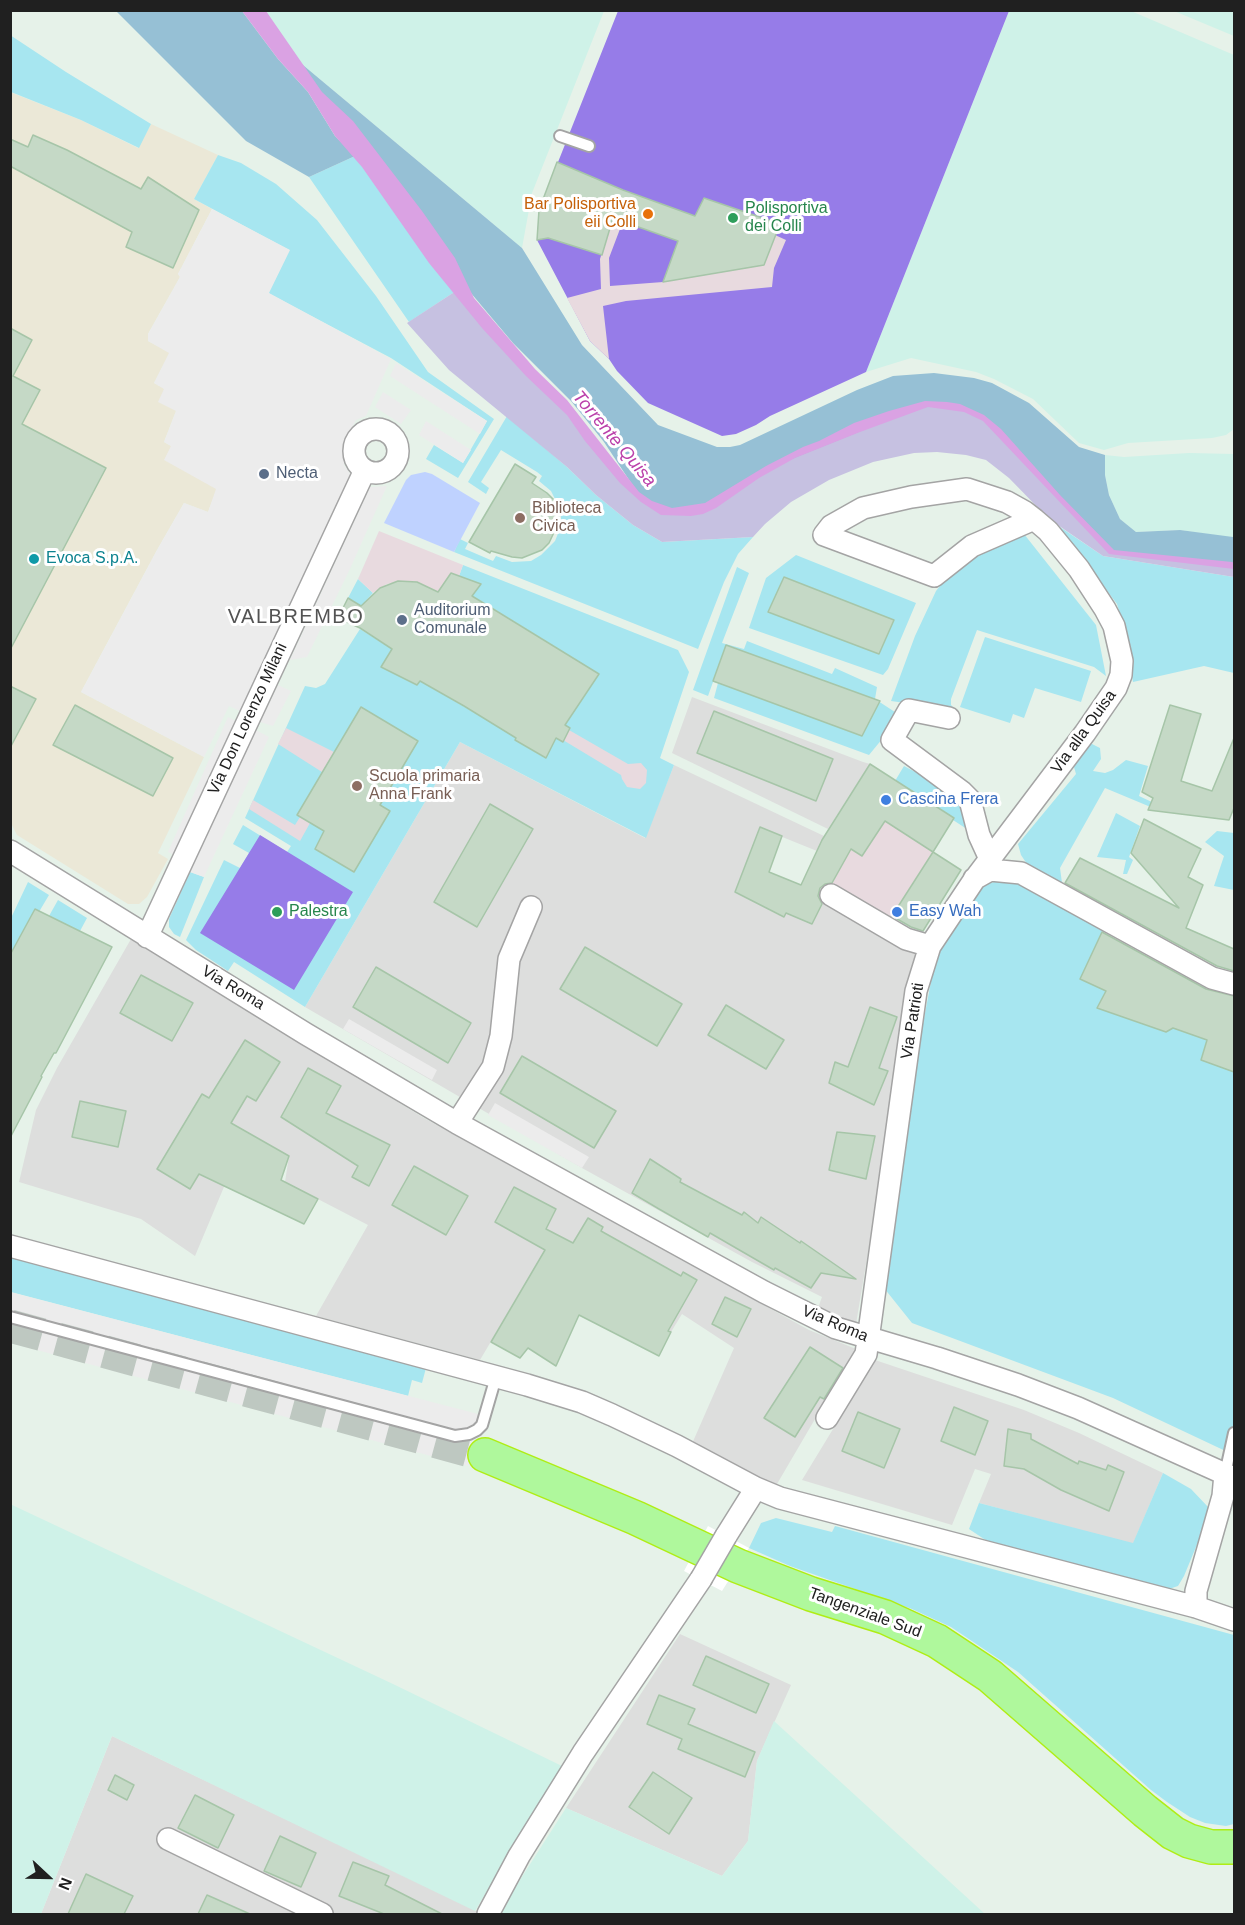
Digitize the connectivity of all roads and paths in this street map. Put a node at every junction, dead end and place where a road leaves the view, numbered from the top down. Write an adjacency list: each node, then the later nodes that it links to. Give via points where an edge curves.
1 (560, 136): 2 (lane)
2 (588, 146)
3 (365, 470): 11 (street, Via Don Lorenzo Milani)
4 (1034, 519): 4 (street, Via alla Quisa, via 1007,502 967,489 911,496 863,508 831,526 824,535 934,576 972,546); 7 (street, Via alla Quisa, via 1079,569 1105,609 1114,626 1121,675 1085,733)
5 (949, 718): 7 (street, via 909,710 892,740 970,800)
6 (10, 851): 11 (street, Via Roma)
7 (990, 858): 8 (street, Via alla Quisa)
8 (974, 880): 12 (street, Via Patrioti); 13 (street, via 990,870 1021,873 1212,978)
9 (831, 895): 12 (street, via 906,939)
10 (531, 907): 14 (street, via 509,959 501,1036 493,1067)
11 (147, 937): 14 (street, Via Roma)
12 (930, 946): 17 (street, Via Patrioti, via 916,990)
13 (1234, 984)
14 (457, 1123): 17 (street, Via Roma, via 756,1287 836,1328)
15 (10, 1246): 18 (street)
16 (10, 1317): 18 (lane, via 455,1436 469,1434 482,1425)
17 (867, 1339): 19 (street, Via Patrioti, via 866,1354); 22 (street, Via Roma, via 1018,1385)
18 (496, 1377): 23 (street, via 582,1402)
19 (826, 1418)
20 (1234, 1433): 22 (lane)
21 (485, 1455): 27 (highway, Tangenziale Sud, via 738,1566 885,1617 937,1641 990,1676 1173,1833 1211,1847)
22 (1230, 1476): 24 (street, via 1196,1591)
23 (756, 1488): 24 (street, via 780,1498); 29 (street, bridge, via 583,1753)
24 (1196, 1607): 25 (street)
25 (1234, 1620)
26 (168, 1839): 28 (street)
27 (1234, 1847)
28 (322, 1914)
29 (488, 1914)

